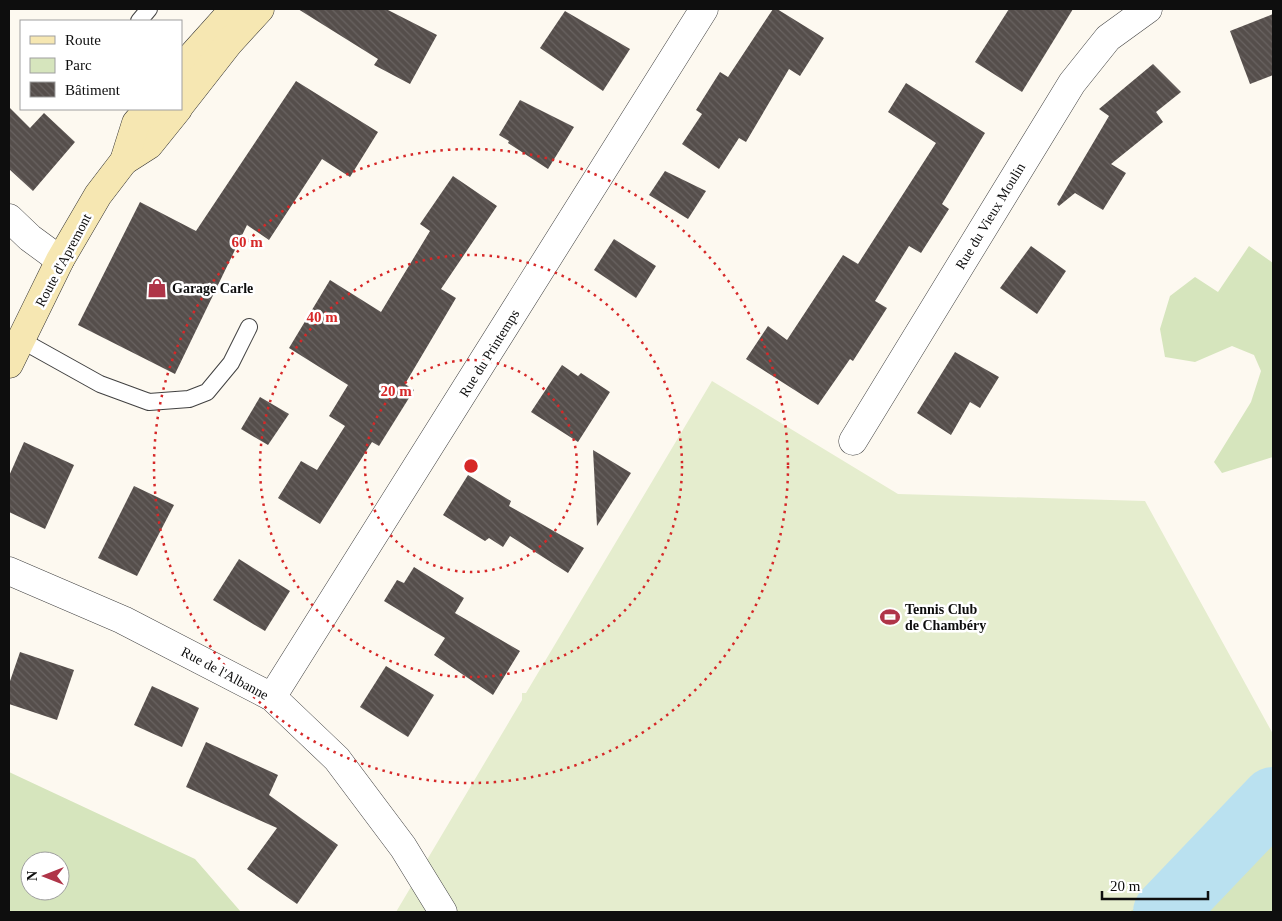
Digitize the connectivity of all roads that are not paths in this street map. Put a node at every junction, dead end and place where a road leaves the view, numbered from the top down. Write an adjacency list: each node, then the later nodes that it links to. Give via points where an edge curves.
1 (149, 9): 6 (lane)
2 (234, 9): 7 (main road)
3 (260, 9): 8 (main road)
4 (704, 9): 18 (street, Rue du Printemps)
5 (1148, 9): 16 (street, Rue du Vieux Moulin, via 1108,38 1072,83)
6 (140, 20)
7 (182, 67)
8 (182, 103)
9 (147, 110): 11 (main road, Route d'Apremont, via 136,123)
10 (177, 110): 11 (main road, Route d'Apremont, via 150,145)
11 (124, 161): 13 (main road, Route d'Apremont, via 98,195)
12 (9, 218): 13 (street)
13 (60, 260): 15 (main road, Route d'Apremont)
14 (249, 327): 15 (lane, via 230,363 207,392 189,399 149,402)
15 (15, 352)
16 (853, 441)
17 (9, 571): 18 (street, Rue de l'Albanne, via 123,620)
18 (272, 697): 19 (street, Rue de l'Albanne, via 338,759 403,847)
19 (443, 912)

